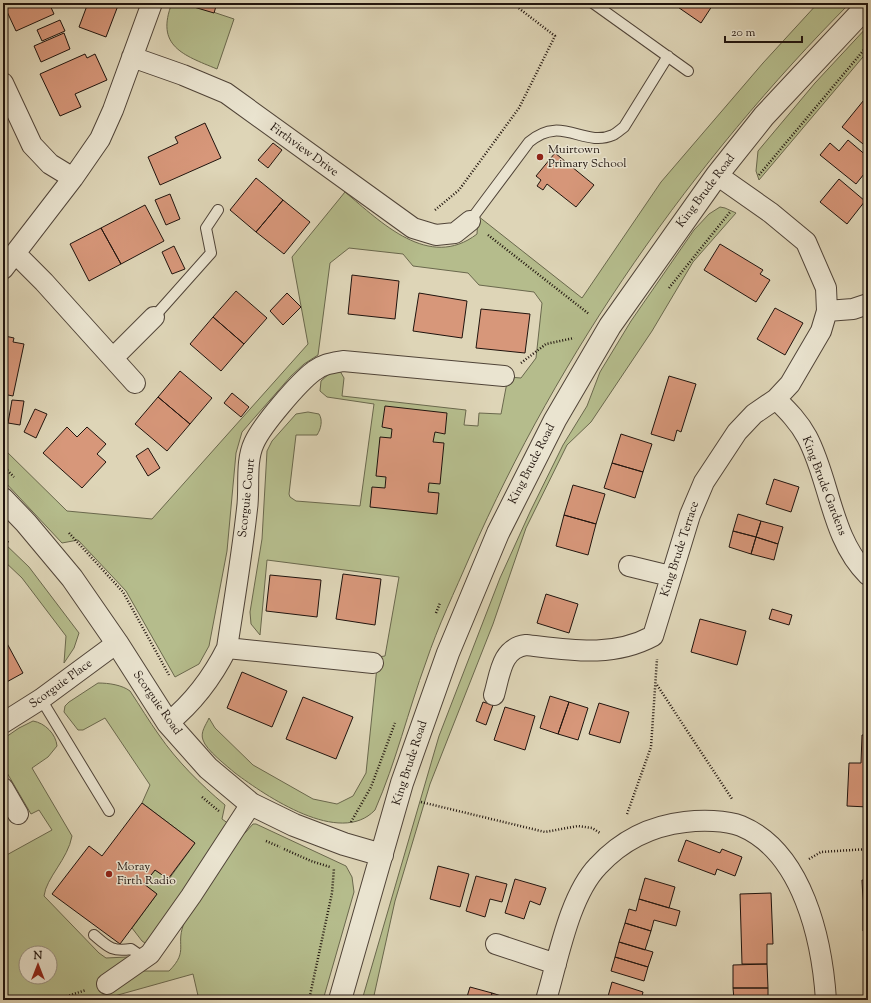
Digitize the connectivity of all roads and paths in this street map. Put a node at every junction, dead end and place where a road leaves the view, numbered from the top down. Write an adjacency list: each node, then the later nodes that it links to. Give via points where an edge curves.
1 (152, 3): 7 (street)
2 (512, 3): 16 (path, via 556,36 519,108 459,190)
3 (593, 3): 6 (lane)
4 (868, 6): 10 (street, King Brude Road, via 764,116)
5 (868, 45): 11 (path)
6 (668, 56): 8 (lane); 15 (lane, via 624,127 613,135 601,137 559,130 537,135 529,142)
7 (132, 57): 12 (street, via 100,140); 16 (street, Firthview Drive, via 226,93)
8 (688, 71)
9 (3, 83): 12 (street, via 32,146 50,164)
10 (717, 175): 13 (street, King Brude Terrace); 57 (street, King Brude Road, via 610,326 555,420 498,532 472,591 425,716 402,783)
11 (759, 175)
12 (73, 178): 17 (street)
13 (744, 195): 19 (path); 21 (street, King Brude Terrace, via 806,242 826,288)
14 (218, 210): 23 (lane, via 206,228 211,253)
15 (470, 221): 16 (street, Firthview Drive, via 455,233 436,235); 22 (path)
16 (413, 228)
17 (16, 254): 18 (street); 25 (street)
18 (3, 269)
19 (665, 294)
20 (868, 304): 21 (street, via 853,309)
21 (827, 311): 28 (street, King Brude Terrace, via 821,331 801,367)
22 (589, 314)
23 (154, 317): 25 (street)
24 (574, 338): 26 (path, via 546,344)
25 (113, 358): 27 (street)
26 (504, 376): 38 (street, Scorguie Court, via 343,361 327,363 314,371 278,409 254,443 250,458 248,508)
27 (135, 383)
28 (776, 399): 34 (street, King Brude Terrace, via 754,414 736,432 704,482); 35 (street, King Brude Gardens, via 796,419 808,438 850,551)
29 (3, 466): 30 (path)
30 (19, 481)
31 (3, 499): 37 (street, Scorguie Road, via 72,578)
32 (67, 531): 43 (path, via 123,592)
33 (629, 566): 34 (street)
34 (670, 576): 36 (street, King Brude Terrace)
35 (868, 576)
36 (653, 636): 40 (path, via 658,664); 41 (street, via 638,644 593,652 516,646 503,661)
37 (117, 643): 42 (street, Scorguie Place); 45 (street, Scorguie Road)
38 (226, 648): 39 (street); 43 (street, Scorguie Court, via 217,668)
39 (373, 663)
40 (656, 684): 51 (path, via 651,747); 54 (path, via 736,804)
41 (494, 695)
42 (41, 699): 44 (street, Scorguie Place); 49 (lane)
43 (186, 708): 45 (street, Scorguie Court)
44 (3, 723)
45 (168, 723): 48 (street, Scorguie Road, via 208,768)
46 (3, 788): 50 (street)
47 (414, 800): 55 (path, via 545,832 578,826 592,828)
48 (251, 804): 57 (street, Scorguie Road, via 294,826); 62 (street, via 191,896 150,954)
49 (109, 811)
50 (18, 814)
51 (626, 815)
52 (347, 819): 53 (path)
53 (352, 821)
54 (741, 826): 59 (street, via 769,843); 63 (street, via 703,820 667,824 628,839 597,866 579,892)
55 (605, 836)
56 (868, 849): 59 (path, via 821,852)
57 (382, 855): 67 (street, King Brude Road)
58 (334, 868): 66 (path, via 332,893)
59 (791, 868): 69 (street, via 810,914)
60 (94, 935): 62 (lane, via 111,950 131,949)
61 (496, 944): 63 (street)
62 (144, 958): 64 (street)
63 (556, 964): 68 (street)
64 (107, 984): 65 (path)
65 (55, 1000)
66 (310, 1000)
67 (340, 1000)
68 (546, 1000)
69 (826, 1000)

